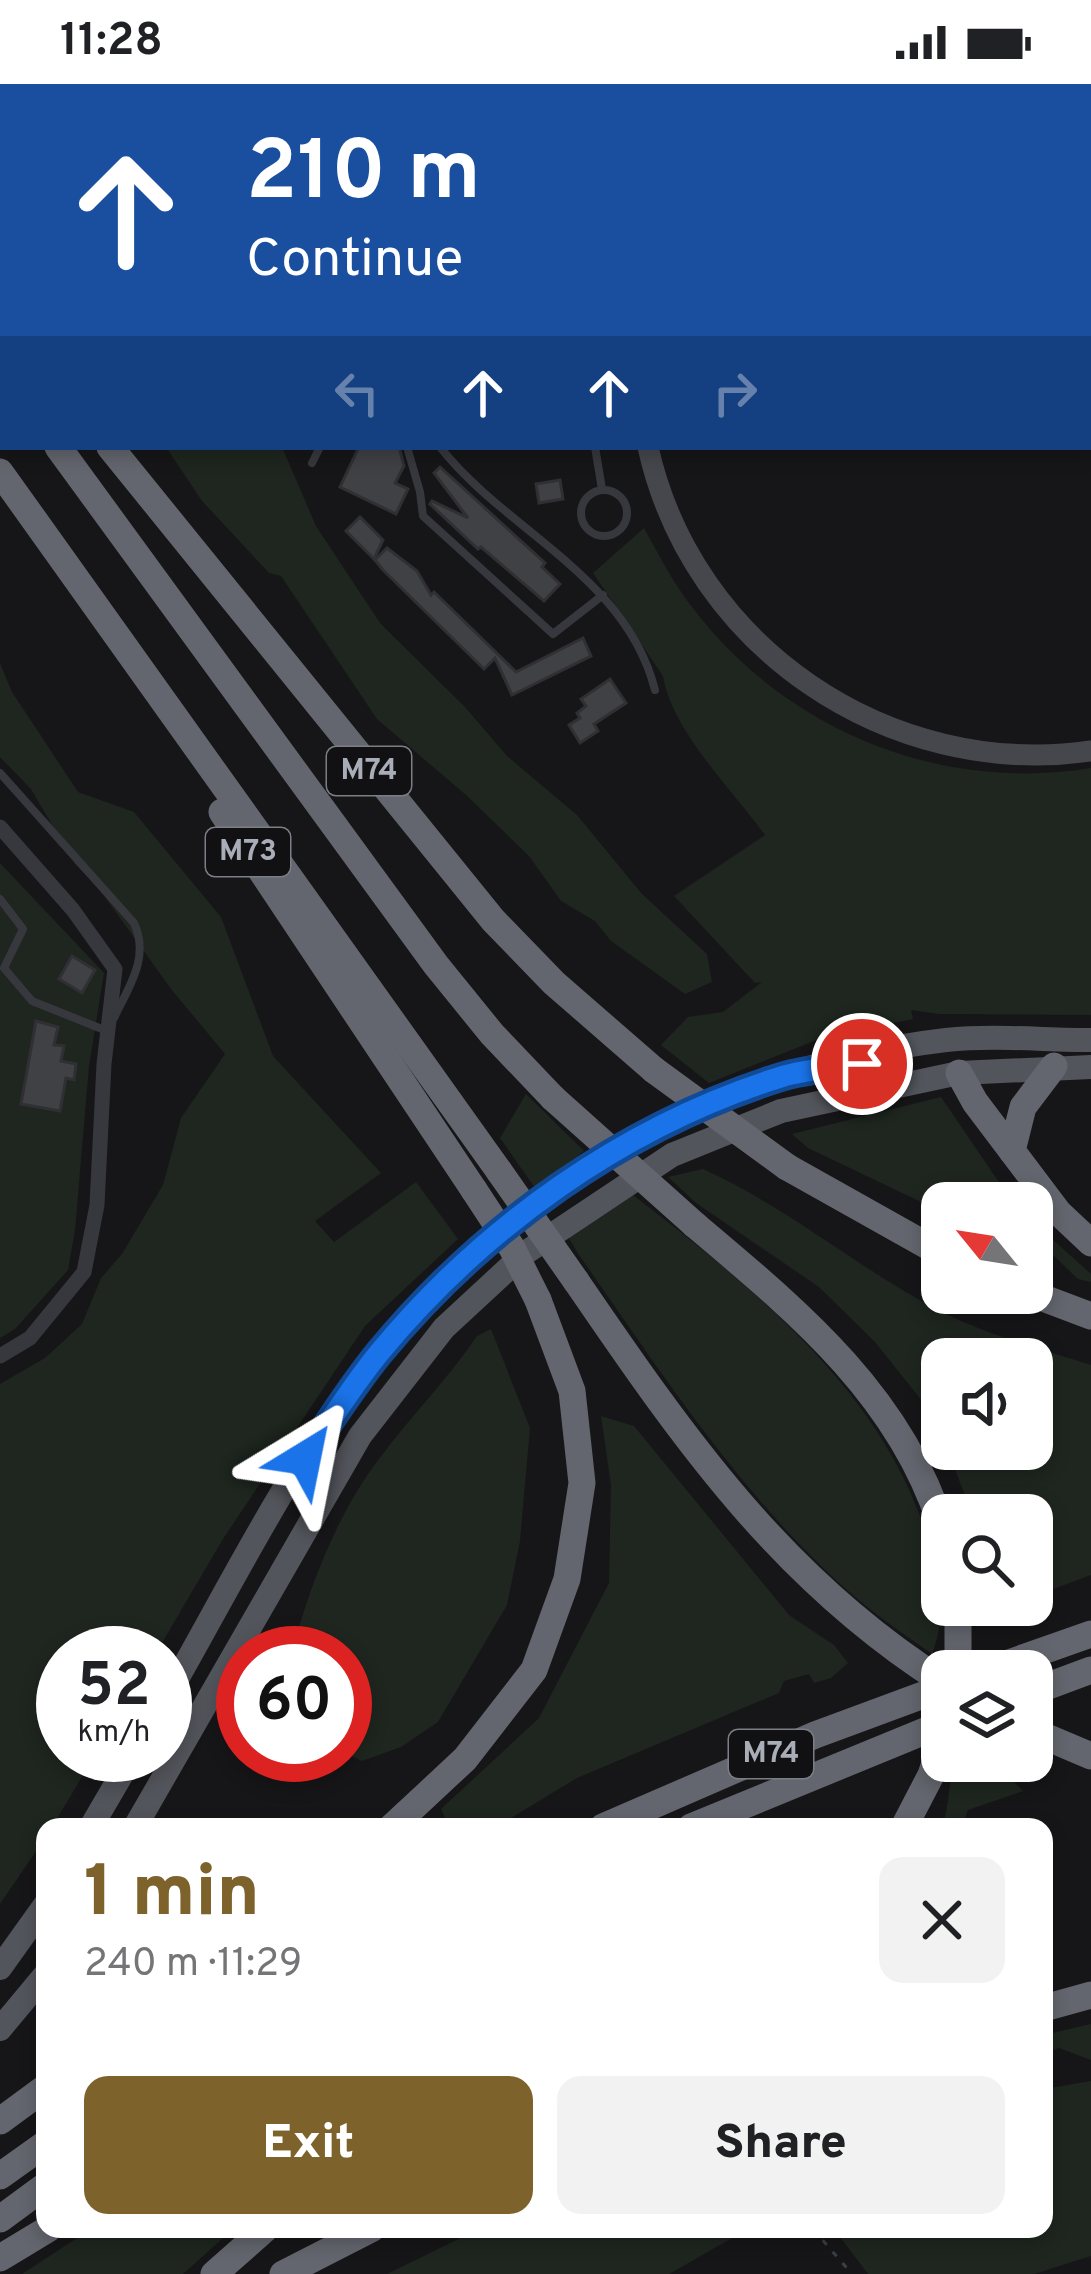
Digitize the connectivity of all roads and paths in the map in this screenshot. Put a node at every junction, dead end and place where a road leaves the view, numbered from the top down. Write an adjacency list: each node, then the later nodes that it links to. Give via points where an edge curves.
1 (60, 450): 30 (highway, M74, bridge, via 492,1034 553,1098 803,1318 863,1383)
2 (112, 450): 25 (highway, M74, bridge, via 493,920 554,983 654,1070 788,1166)
3 (318, 450): 8 (lane)
4 (408, 450): 12 (lane, via 422,517 553,634)
5 (443, 450): 12 (lane)
6 (596, 450): 10 (lane)
7 (649, 450): 14 (main road, via 699,572 753,639 820,693 894,730 959,749 1023,756)
8 (312, 463)
9 (0, 472): 11 (highway, M73)
10 (602, 489): 10 (lane, via 584,500 580,515 587,530 608,536 622,527 627,507)
11 (28, 512): 34 (highway, M73, bridge, via 736,1503 832,1600); 45 (highway, M73, bridge, via 512,1248 572,1391 582,1483 567,1579 534,1670 465,1760)
12 (603, 595): 13 (lane, via 641,650)
13 (655, 690)
14 (1091, 751)
15 (0, 772): 18 (lane, via 142,940 140,965)
16 (0, 827): 18 (street, via 115,969)
17 (0, 899): 18 (lane, via 23,929 4,968 32,1001)
18 (108, 1031): 29 (street, via 98,1205 83,1272 30,1338)
19 (1091, 1040): 23 (main road, via 952,1040)
20 (1054, 1066): 21 (main road); 22 (main road); 24 (highway, via 1023,1107)
21 (1091, 1066)
22 (959, 1073): 23 (main road, via 941,1052); 24 (highway); 44 (main road, via 781,1111 672,1155 551,1234 481,1292 361,1436)
23 (783, 1076): 33 (main road, via 646,1131 521,1214 463,1264 378,1354 305,1458)
24 (1012, 1151): 26 (highway)
25 (921, 1242)
26 (1091, 1243)
27 (1053, 1302): 28 (highway)
28 (1091, 1316)
29 (0, 1357)
30 (928, 1494)
31 (1091, 1634): 32 (highway)
32 (1046, 1650)
33 (192, 1653)
34 (921, 1668)
35 (1091, 1670): 36 (highway)
36 (1053, 1684)
37 (921, 1693): 46 (highway, M74)
38 (921, 1733): 47 (highway, M74)
39 (1053, 1740): 40 (highway)
40 (1086, 1754)
41 (117, 1782): 43 (main road)
42 (927, 1782): 48 (highway)
43 (96, 1818)
44 (140, 1818)
45 (402, 1818)
46 (624, 1818)
47 (713, 1818)
48 (909, 1818)
49 (36, 1918): 50 (main road)
50 (0, 1968)
51 (36, 1986): 54 (main road)
52 (1091, 1996): 53 (highway)
53 (1053, 2006)
54 (0, 2029)
55 (36, 2095): 56 (highway)
56 (0, 2121)
57 (36, 2150): 58 (highway)
58 (0, 2176)
59 (36, 2193): 60 (highway)
60 (0, 2219)
61 (36, 2236): 65 (highway)
62 (256, 2238): 66 (highway)
63 (353, 2238): 67 (highway)
64 (821, 2238): 68 (path)
65 (0, 2258)
66 (214, 2274)
67 (284, 2274)
68 (851, 2274)

